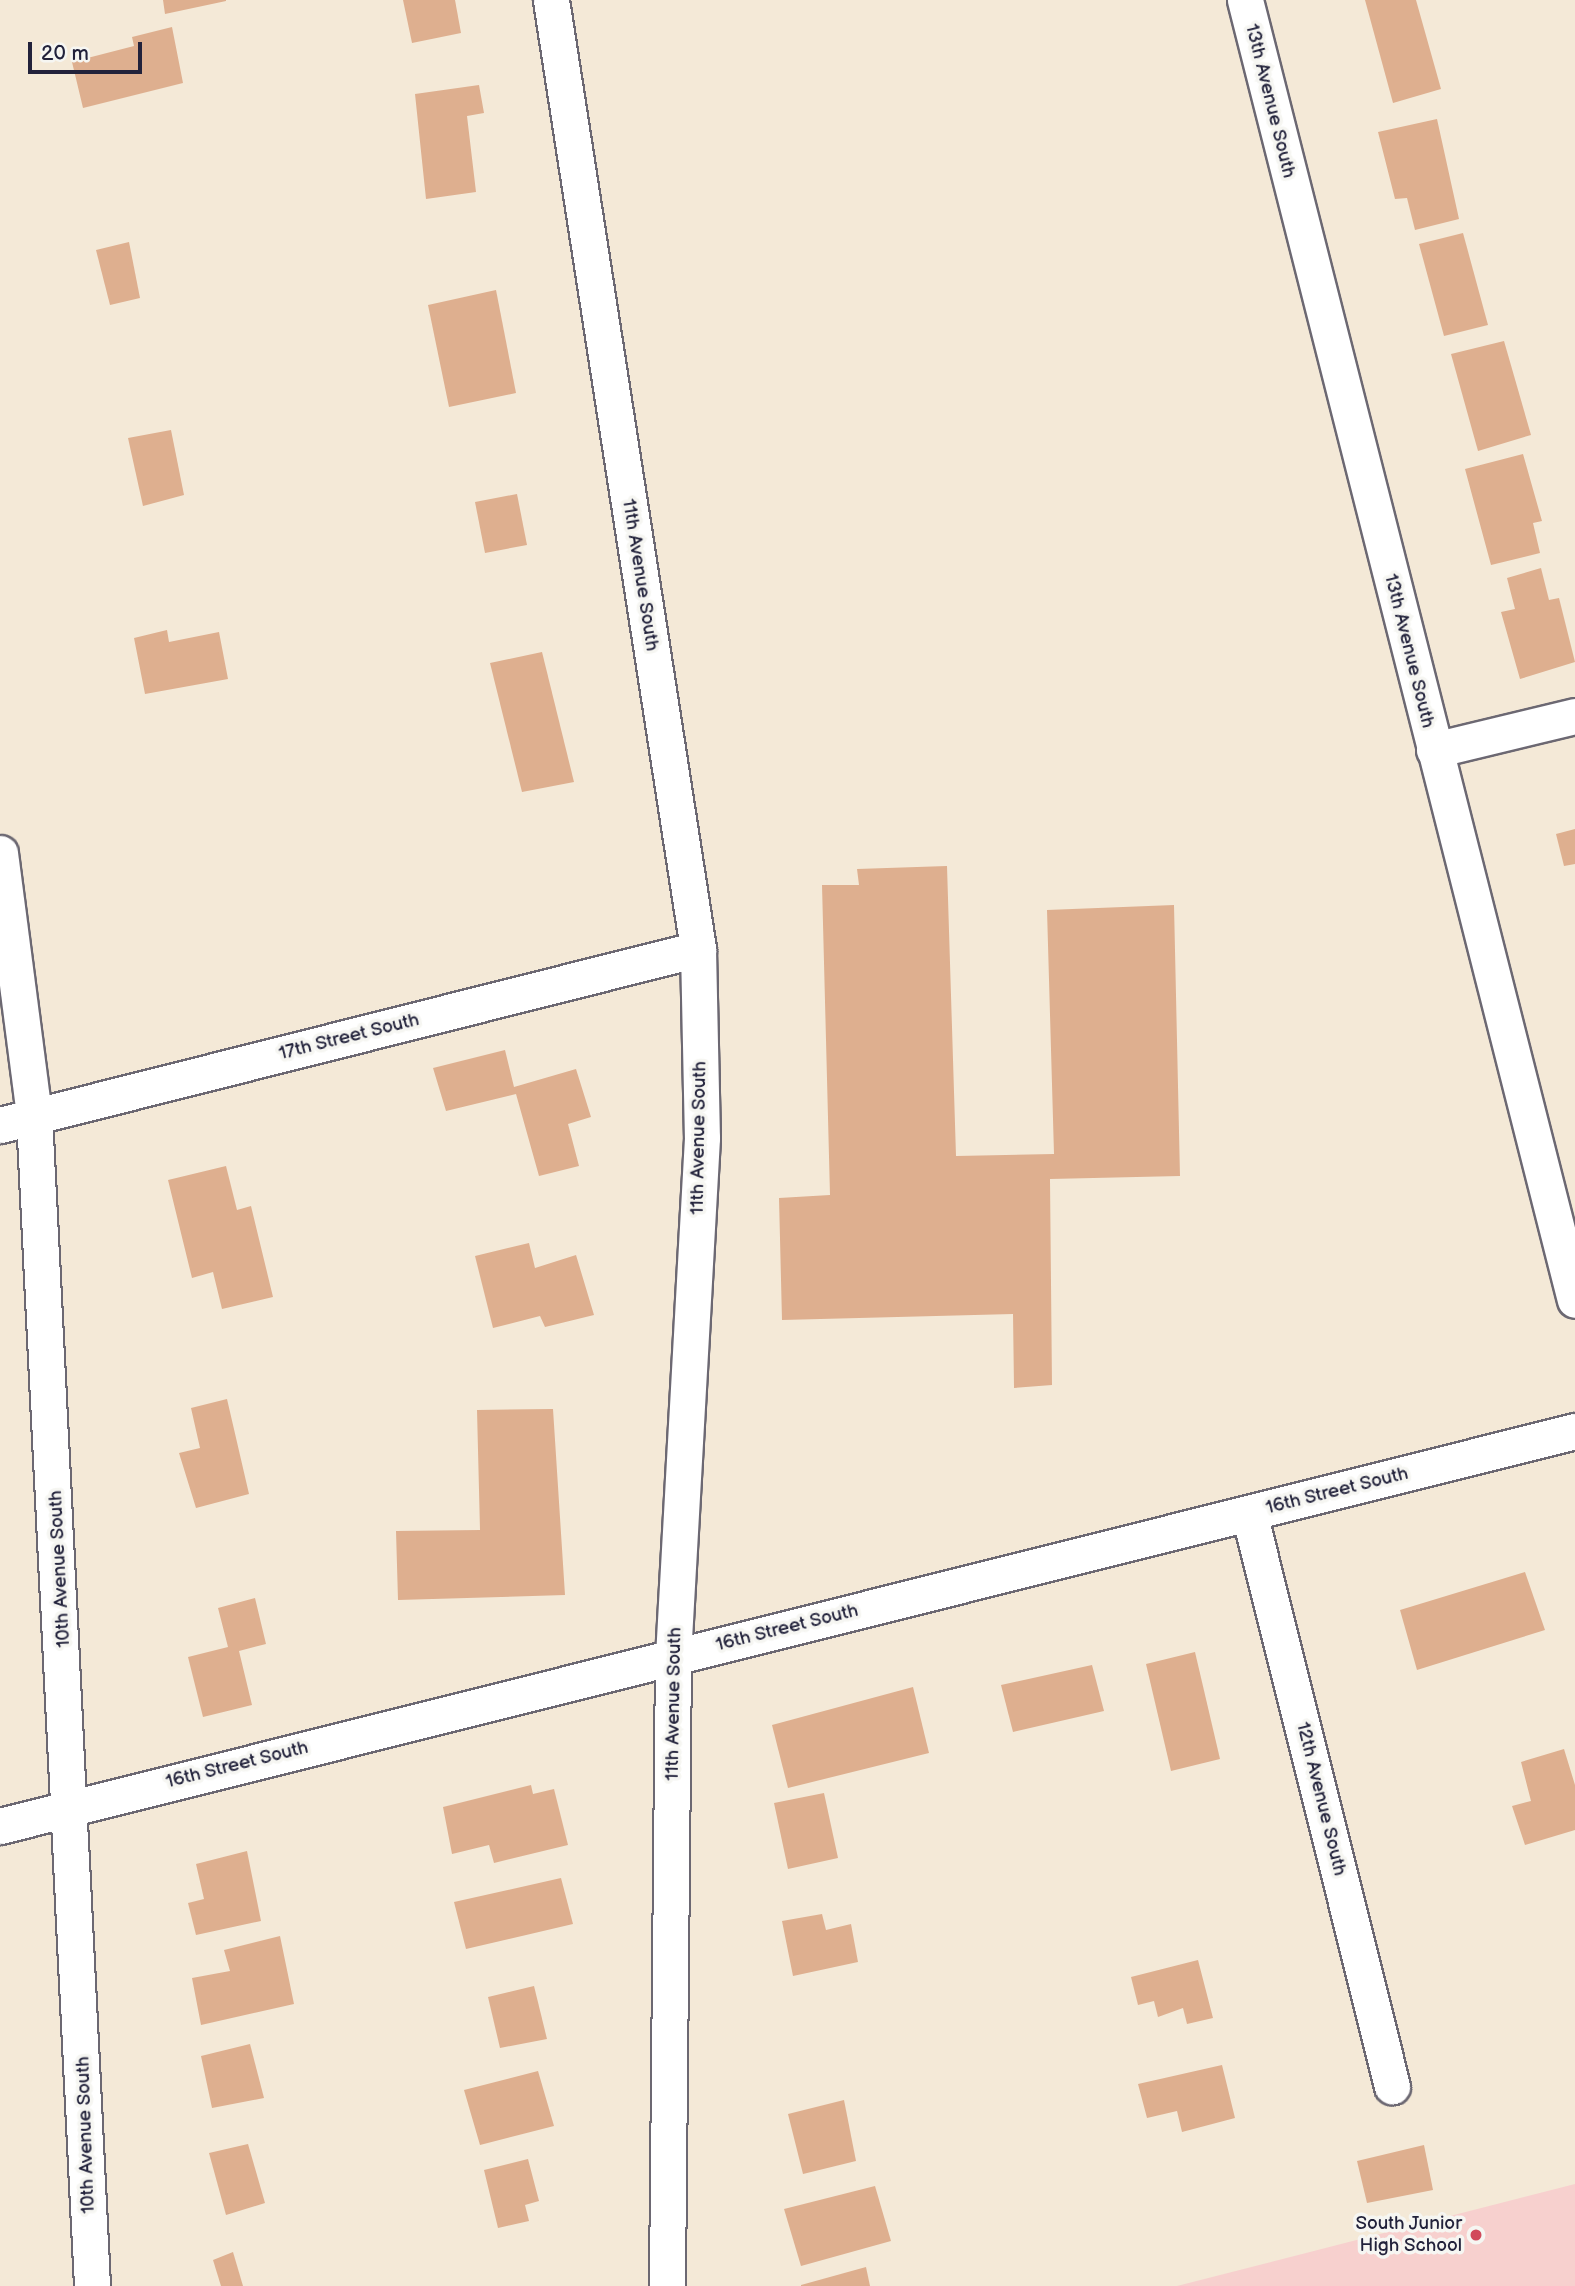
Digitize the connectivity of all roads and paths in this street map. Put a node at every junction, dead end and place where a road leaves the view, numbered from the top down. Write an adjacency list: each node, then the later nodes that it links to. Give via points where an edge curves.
1 (551, 0): 6 (street, 11th Avenue South)
2 (1245, 0): 4 (street, 13th Avenue South)
3 (1575, 716): 4 (street)
4 (1434, 750): 9 (street, 13th Avenue South)
5 (0, 853): 7 (street, 10th Avenue South)
6 (698, 949): 7 (street, 17th Street South); 12 (street, 11th Avenue South, via 702,1138)
7 (34, 1116): 8 (street, 17th Street South); 13 (street, 10th Avenue South)
8 (0, 1125)
9 (1575, 1300)
10 (1575, 1431): 11 (street, 16th Street South)
11 (1249, 1513): 12 (street, 16th Street South); 15 (street, 12th Avenue South)
12 (673, 1656): 13 (street, 16th Street South); 17 (street, 11th Avenue South)
13 (73, 1806): 14 (street, 16th Street South); 16 (street, 10th Avenue South)
14 (0, 1826)
15 (1392, 2086)
16 (92, 2286)
17 (667, 2286)

